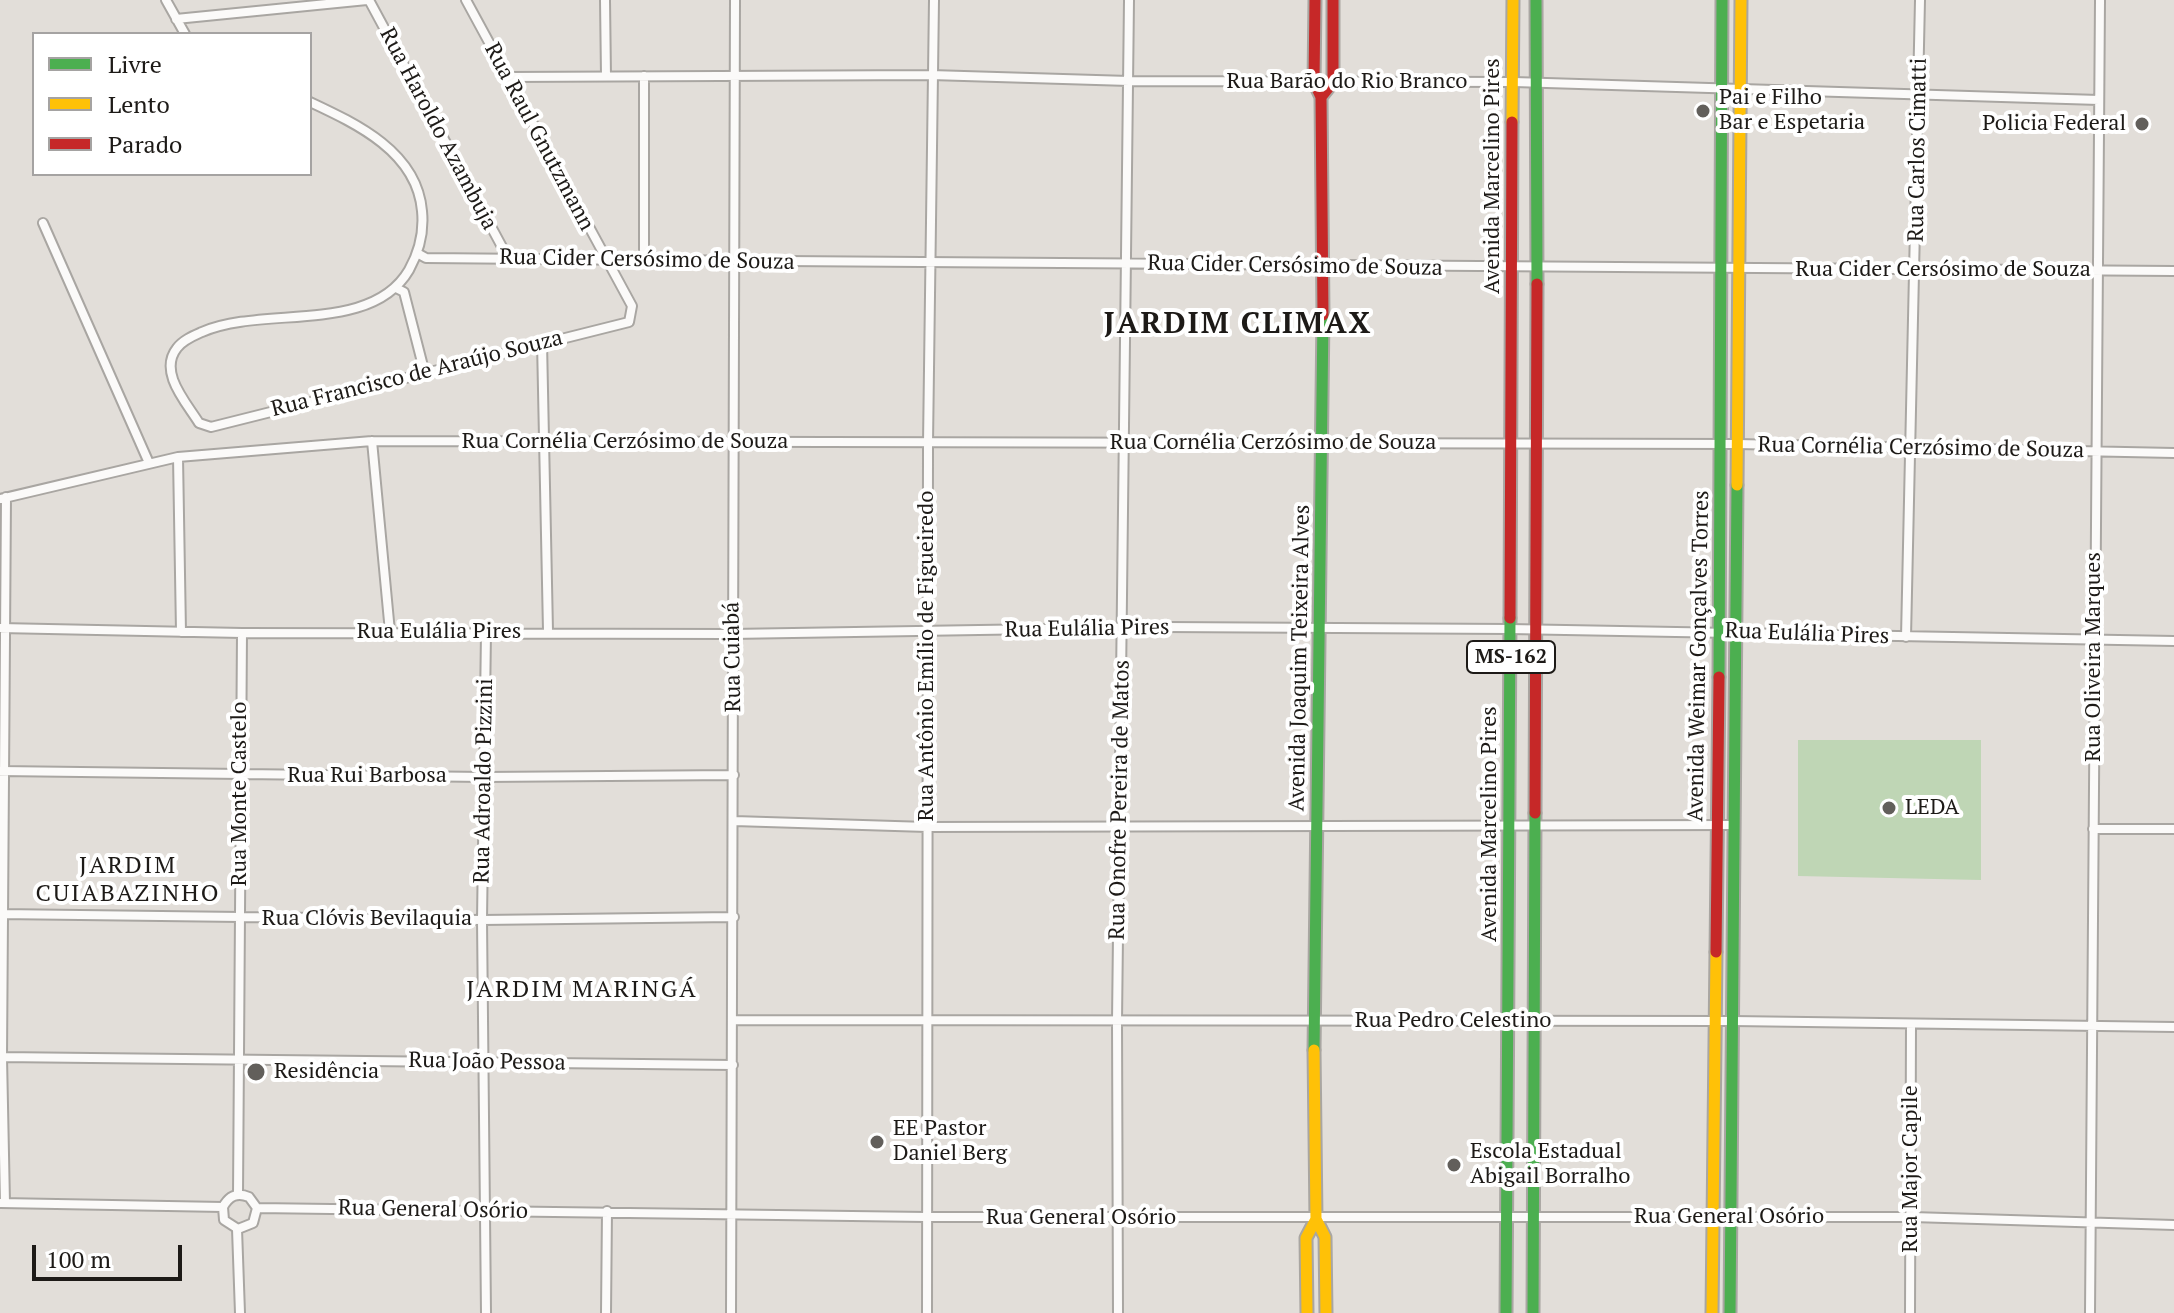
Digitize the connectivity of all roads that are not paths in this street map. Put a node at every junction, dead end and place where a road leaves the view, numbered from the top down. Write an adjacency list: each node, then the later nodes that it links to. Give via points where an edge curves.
1 (166, 0): 18 (street)
2 (275, 0): 17 (street)
3 (368, 0): 17 (street); 40 (street, Rua Haroldo Azambuja)
4 (466, 0): 26 (street, Rua Raul Gnutzmann)
5 (605, 0): 24 (street)
6 (735, 0): 22 (street, Rua Cuiabá)
7 (934, 0): 23 (street, Rua Antônio Emílio de Figueiredo)
8 (1129, 0): 27 (street, Rua Onofre Pereira de Matos)
9 (1315, 0): 21 (main road)
10 (1333, 0): 20 (main road)
11 (1513, 0): 30 (main road, Avenida Marcelino Pires / MS-162)
12 (1536, 0): 31 (main road, Avenida Marcelino Pires / MS-162)
13 (1722, 0): 32 (main road, Avenida Weimar Gonçalves Torres)
14 (1741, 0): 33 (main road, Avenida Weimar Gonçalves Torres)
15 (1920, 0): 34 (street, Rua Carlos Cimatti)
16 (2100, 0): 36 (street, Rua Oliveira Marques)
17 (280, 10): 18 (street)
18 (176, 19): 19 (street)
19 (184, 32)
20 (1332, 61): 21 (main road); 29 (main road)
21 (1314, 62): 28 (main road)
22 (735, 75): 23 (street, Rua Barão do Rio Branco); 25 (street, Rua Barão do Rio Branco); 43 (street, Rua Cuiabá)
23 (931, 75): 27 (street, Rua Barão do Rio Branco); 44 (street, Rua Antônio Emílio de Figueiredo)
24 (606, 76): 25 (street, Rua Barão do Rio Branco); 26 (street, Rua Barão do Rio Branco)
25 (644, 76): 42 (street)
26 (508, 77): 41 (street, Rua Raul Gnutzmann)
27 (1129, 81): 28 (street, Rua Barão do Rio Branco); 45 (street, Rua Onofre Pereira de Matos)
28 (1314, 82): 29 (street, Rua Barão do Rio Branco); 35 (main road, Avenida Joaquim Teixeira Alves)
29 (1333, 82): 30 (street, Rua Barão do Rio Branco); 35 (main road)
30 (1514, 82): 31 (street, Rua Barão do Rio Branco); 47 (main road, Avenida Marcelino Pires / MS-162)
31 (1535, 82): 32 (street, Rua Barão do Rio Branco); 48 (main road, Avenida Marcelino Pires / MS-162)
32 (1721, 88): 33 (street, Rua Barão do Rio Branco); 50 (main road, Avenida Weimar Gonçalves Torres)
33 (1739, 89): 34 (street, Rua Barão do Rio Branco); 51 (main road, Avenida Weimar Gonçalves Torres)
34 (1919, 94): 36 (street, Rua Barão do Rio Branco); 53 (street, Rua Carlos Cimatti)
35 (1321, 97): 46 (main road, Avenida Joaquim Teixeira Alves)
36 (2099, 100): 49 (street, Rua Oliveira Marques)
37 (312, 103): 39 (street, via 373,134 402,164 421,204)
38 (43, 223): 72 (street)
39 (417, 253): 40 (street, Rua Cider Cersósimo de Souza, via 426,258); 54 (street)
40 (508, 258): 41 (street, Rua Cider Cersósimo de Souza)
41 (604, 259): 42 (street, Rua Cider Cersósimo de Souza); 55 (street, Rua Raul Gnutzmann)
42 (644, 260): 43 (street, Rua Cider Cersósimo de Souza)
43 (735, 261): 44 (street, Rua Cider Cersósimo de Souza); 62 (street, Rua Cuiabá)
44 (929, 262): 45 (street, Rua Cider Cersósimo de Souza); 63 (street, Rua Antônio Emílio de Figueiredo)
45 (1127, 264): 46 (street, Rua Cider Cersósimo de Souza); 61 (street, Rua Onofre Pereira de Matos)
46 (1323, 266): 47 (street, Rua Cider Cersósimo de Souza); 60 (main road, Avenida Joaquim Teixeira Alves)
47 (1512, 268): 48 (street, Rua Cider Cersósimo de Souza); 64 (main road, Avenida Marcelino Pires / MS-162)
48 (1538, 268): 50 (street, Rua Cider Cersósimo de Souza); 65 (main road, Avenida Marcelino Pires / MS-162)
49 (2097, 269): 52 (street, Rua Cider Cersósimo de Souza); 53 (street, Rua Cider Cersósimo de Souza); 69 (street, Rua Oliveira Marques)
50 (1722, 270): 51 (street, Rua Cider Cersósimo de Souza); 66 (main road, Avenida Weimar Gonçalves Torres)
51 (1738, 270): 53 (street, Rua Cider Cersósimo de Souza); 67 (main road, Avenida Weimar Gonçalves Torres)
52 (2174, 271)
53 (1917, 272): 68 (street, Rua Carlos Cimatti)
54 (396, 288): 57 (street, via 404,292); 57 (street, Rua Francisco de Araújo Souza, via 363,307 220,324 179,346 170,375 199,423 211,427)
55 (633, 316): 56 (street, Rua Francisco de Araújo Souza, via 629,322)
56 (542, 342): 57 (street, Rua Francisco de Araújo Souza); 59 (street)
57 (424, 370)
58 (372, 441): 59 (street, Rua Cornélia Cerzósimo de Souza); 71 (street, Rua Cornélia Cerzósimo de Souza); 81 (street)
59 (547, 441): 62 (street, Rua Cornélia Cerzósimo de Souza); 79 (street)
60 (1324, 441): 61 (street, Rua Cornélia Cerzósimo de Souza); 64 (street, Rua Cornélia Cerzósimo de Souza); 76 (main road, Avenida Joaquim Teixeira Alves)
61 (1125, 442): 63 (street, Rua Cornélia Cerzósimo de Souza); 75 (street, Rua Onofre Pereira de Matos)
62 (734, 443): 63 (street, Rua Cornélia Cerzósimo de Souza); 87 (street, Rua Cuiabá)
63 (928, 443): 83 (street, Rua Antônio Emílio de Figueiredo)
64 (1511, 444): 65 (street, Rua Cornélia Cerzósimo de Souza); 77 (main road, Avenida Marcelino Pires / MS-162)
65 (1537, 444): 66 (street, Rua Cornélia Cerzósimo de Souza); 78 (main road, Avenida Marcelino Pires / MS-162)
66 (1721, 444): 67 (street, Rua Cornélia Cerzósimo de Souza); 84 (main road, Avenida Weimar Gonçalves Torres)
67 (1737, 444): 68 (street, Rua Cornélia Cerzósimo de Souza); 85 (main road, Avenida Weimar Gonçalves Torres)
68 (1911, 445): 69 (street, Rua Cornélia Cerzósimo de Souza); 88 (street, Rua Carlos Cimatti)
69 (2095, 452): 70 (street, Rua Cornélia Cerzósimo de Souza); 89 (street, Rua Oliveira Marques)
70 (2174, 453)
71 (178, 457): 72 (street, Rua Cornélia Cerzósimo de Souza); 80 (street)
72 (149, 463): 73 (street, Rua Cornélia Cerzósimo de Souza)
73 (3, 498): 74 (street)
74 (3, 628): 80 (street, Rua Eulália Pires); 91 (street)
75 (1122, 628): 76 (street, Rua Eulália Pires); 83 (street, Rua Eulália Pires); 96 (street, Rua Onofre Pereira de Matos)
76 (1318, 629): 77 (street, Rua Eulália Pires); 100 (main road, Avenida Joaquim Teixeira Alves)
77 (1510, 629): 78 (street, Rua Eulália Pires); 101 (main road, Avenida Marcelino Pires / MS-162)
78 (1536, 629): 84 (street, Rua Eulália Pires); 102 (main road, Avenida Marcelino Pires / MS-162)
79 (548, 631): 82 (street, Rua Eulália Pires); 87 (street, Rua Eulália Pires)
80 (181, 632): 86 (street, Rua Eulália Pires)
81 (390, 632): 82 (street, Rua Eulália Pires); 86 (street, Rua Eulália Pires)
82 (486, 632): 94 (street, Rua Adroaldo Pizzini)
83 (927, 632): 87 (street, Rua Eulália Pires); 99 (street, Rua Antônio Emílio de Figueiredo)
84 (1720, 632): 85 (street, Rua Eulália Pires); 97 (main road, Avenida Weimar Gonçalves Torres)
85 (1736, 632): 88 (street, Rua Eulália Pires); 98 (main road, Avenida Weimar Gonçalves Torres)
86 (242, 633): 92 (street, Rua Monte Castelo)
87 (731, 634): 93 (street, Rua Cuiabá)
88 (1906, 637): 89 (street, Rua Eulália Pires)
89 (2093, 640): 90 (street, Rua Eulália Pires); 103 (street, Rua Oliveira Marques)
90 (2174, 641)
91 (3, 771): 92 (street, Rua Rui Barbosa); 105 (street)
92 (240, 775): 94 (street, Rua Rui Barbosa); 107 (street, Rua Monte Castelo)
93 (734, 775): 94 (street, Rua Rui Barbosa); 95 (street, Rua Cuiabá)
94 (484, 777): 108 (street, Rua Adroaldo Pizzini)
95 (734, 821): 99 (street); 106 (street, Rua Cuiabá)
96 (1120, 825): 99 (street); 100 (street); 110 (street, Rua Onofre Pereira de Matos)
97 (1718, 825): 98 (street); 102 (street); 115 (main road, Avenida Weimar Gonçalves Torres)
98 (1735, 825): 112 (main road, Avenida Weimar Gonçalves Torres)
99 (927, 827): 113 (street, Rua Antônio Emílio de Figueiredo)
100 (1317, 827): 101 (street); 111 (main road, Avenida Joaquim Teixeira Alves)
101 (1511, 827): 102 (street); 116 (main road, Avenida Marcelino Pires / MS-162)
102 (1535, 827): 114 (main road, Avenida Marcelino Pires / MS-162)
103 (2093, 829): 104 (street); 119 (street, Rua Oliveira Marques)
104 (2174, 829)
105 (3, 914): 107 (street, Rua Clóvis Bevilaquia); 120 (street)
106 (734, 917): 108 (street, Rua Clóvis Bevilaquia); 109 (street, Rua Cuiabá)
107 (239, 918): 108 (street, Rua Clóvis Bevilaquia); 121 (street, Rua Monte Castelo)
108 (482, 920): 122 (street, Rua Adroaldo Pizzini)
109 (732, 1020): 113 (street, Rua Pedro Celestino); 123 (street, Rua Cuiabá)
110 (1117, 1021): 111 (street, Rua Pedro Celestino); 113 (street, Rua Pedro Celestino); 135 (street, Rua Onofre Pereira de Matos)
111 (1314, 1021): 116 (street, Rua Pedro Celestino); 138 (main road, Avenida Joaquim Teixeira Alves)
112 (1733, 1021): 115 (street, Rua Pedro Celestino); 117 (street, Rua Pedro Celestino); 137 (main road, Avenida Weimar Gonçalves Torres)
113 (925, 1022): 131 (street, Rua Antônio Emílio de Figueiredo)
114 (1534, 1022): 115 (street, Rua Pedro Celestino); 116 (street, Rua Pedro Celestino); 133 (main road, Avenida Marcelino Pires / MS-162)
115 (1713, 1022): 136 (main road, Avenida Weimar Gonçalves Torres)
116 (1508, 1023): 132 (main road, Avenida Marcelino Pires / MS-162)
117 (1911, 1025): 119 (street, Rua Pedro Celestino); 134 (street, Rua Major Capile)
118 (2174, 1027): 119 (street, Rua Pedro Celestino)
119 (2090, 1028): 139 (street, Rua Oliveira Marques)
120 (1, 1057): 121 (street, Rua João Pessoa); 125 (street)
121 (238, 1060): 122 (street, Rua João Pessoa); 124 (street, Rua Monte Castelo)
122 (482, 1061): 123 (street, Rua João Pessoa); 128 (street, Rua Adroaldo Pizzini)
123 (733, 1065): 130 (street, Rua Cuiabá)
124 (238, 1194): 126 (street); 127 (street, via 249,1197)
125 (3, 1203): 126 (street)
126 (223, 1207): 141 (street, via 224,1220)
127 (257, 1208): 128 (street, Rua General Osório); 141 (street, via 253,1223)
128 (488, 1211): 129 (street, Rua General Osório); 143 (street, Rua Adroaldo Pizzini)
129 (607, 1211): 130 (street, Rua General Osório); 144 (street)
130 (732, 1215): 131 (street, Rua General Osório); 145 (street, Rua Cuiabá)
131 (926, 1217): 135 (street, Rua General Osório); 146 (street, Rua Antônio Emílio de Figueiredo)
132 (1507, 1217): 133 (street, Rua General Osório); 138 (street, Rua General Osório); 150 (main road, Avenida Marcelino Pires / MS-162)
133 (1532, 1217): 136 (street, Rua General Osório); 151 (main road, Avenida Marcelino Pires / MS-162)
134 (1912, 1217): 137 (street, Rua General Osório); 139 (street, Rua General Osório); 154 (street, Rua Major Capile)
135 (1118, 1218): 138 (street, Rua General Osório); 147 (street, Rua Onofre Pereira de Matos)
136 (1713, 1218): 137 (street, Rua General Osório); 152 (main road, Avenida Weimar Gonçalves Torres)
137 (1732, 1218): 153 (main road, Avenida Weimar Gonçalves Torres)
138 (1316, 1219): 148 (main road, Avenida Joaquim Teixeira Alves, via 1306,1238); 149 (main road, Avenida Joaquim Teixeira Alves, via 1325,1237)
139 (2092, 1220): 140 (street, Rua General Osório); 155 (street, Rua Oliveira Marques)
140 (2174, 1225)
141 (237, 1229): 142 (street)
142 (240, 1313)
143 (486, 1313)
144 (606, 1313)
145 (731, 1313)
146 (927, 1313)
147 (1118, 1313)
148 (1307, 1313)
149 (1326, 1313)
150 (1506, 1313)
151 (1533, 1313)
152 (1712, 1313)
153 (1730, 1313)
154 (1910, 1313)
155 (2090, 1313)

